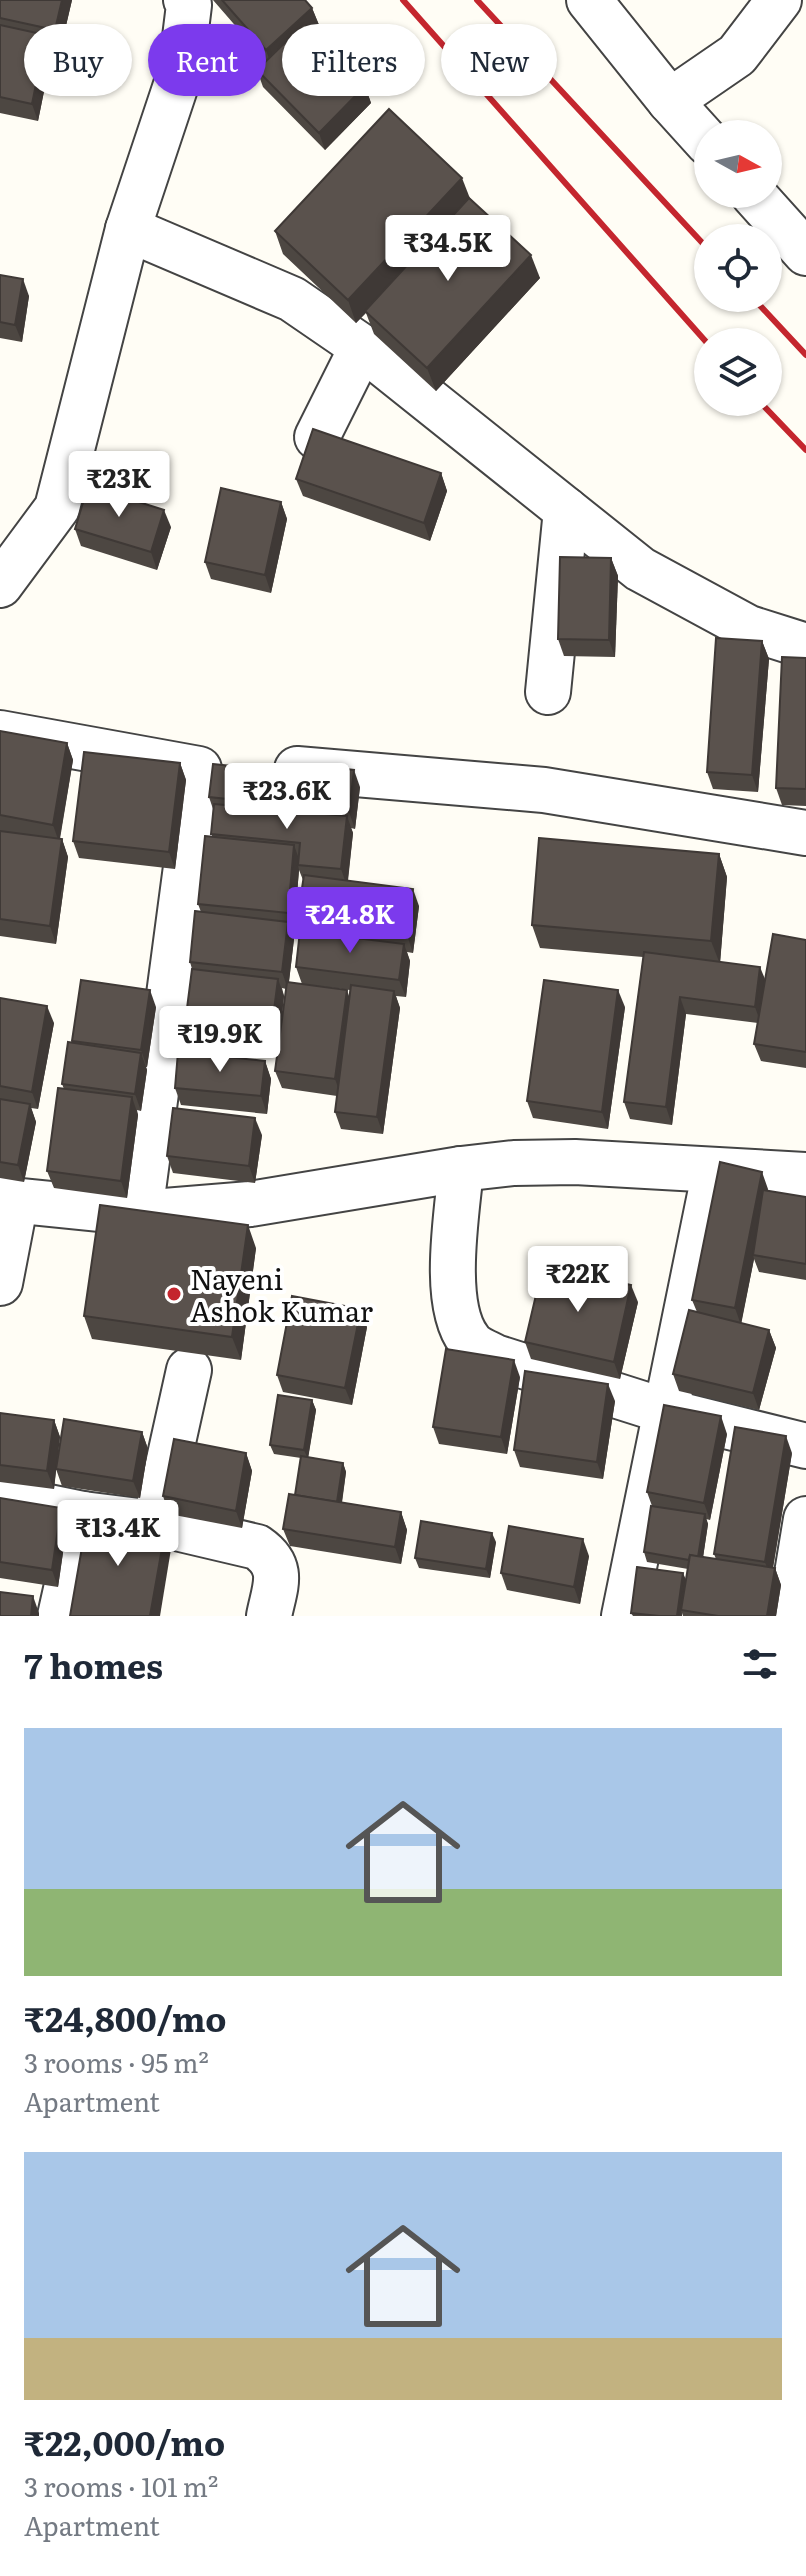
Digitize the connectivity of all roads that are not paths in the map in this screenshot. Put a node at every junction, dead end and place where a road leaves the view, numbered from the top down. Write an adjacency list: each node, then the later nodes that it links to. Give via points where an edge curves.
1 (186, 0): 7 (street, via 181,70)
2 (589, 0): 4 (street)
3 (779, 0): 4 (street, via 737,55)
4 (670, 101): 5 (street)
5 (694, 128)
6 (766, 208): 8 (street)
7 (128, 229): 9 (street, via 292,299); 12 (street, via 57,508)
8 (806, 253)
9 (362, 347): 10 (street); 11 (street)
10 (317, 437)
11 (566, 510): 13 (street, via 640,569 749,628); 14 (street)
12 (0, 585)
13 (806, 646)
14 (548, 692)
15 (0, 733): 22 (street, via 199,769)
16 (297, 769): 17 (street, via 544,790)
17 (806, 833)
18 (461, 1169): 19 (street, via 575,1162); 22 (street, via 250,1204); 25 (street, via 452,1275 458,1322 470,1343 495,1357)
19 (715, 1170): 20 (street); 25 (street)
20 (806, 1175)
21 (8, 1200): 22 (street); 23 (street)
22 (140, 1213)
23 (0, 1283)
24 (189, 1370): 30 (street)
25 (665, 1411): 26 (street); 33 (street)
26 (806, 1446)
27 (0, 1497): 28 (street)
28 (83, 1514): 30 (street); 31 (street)
29 (806, 1519): 34 (street)
30 (155, 1523): 32 (street, via 257,1547 272,1557 277,1572)
31 (60, 1616)
32 (269, 1616)
33 (624, 1616)
34 (790, 1616)

